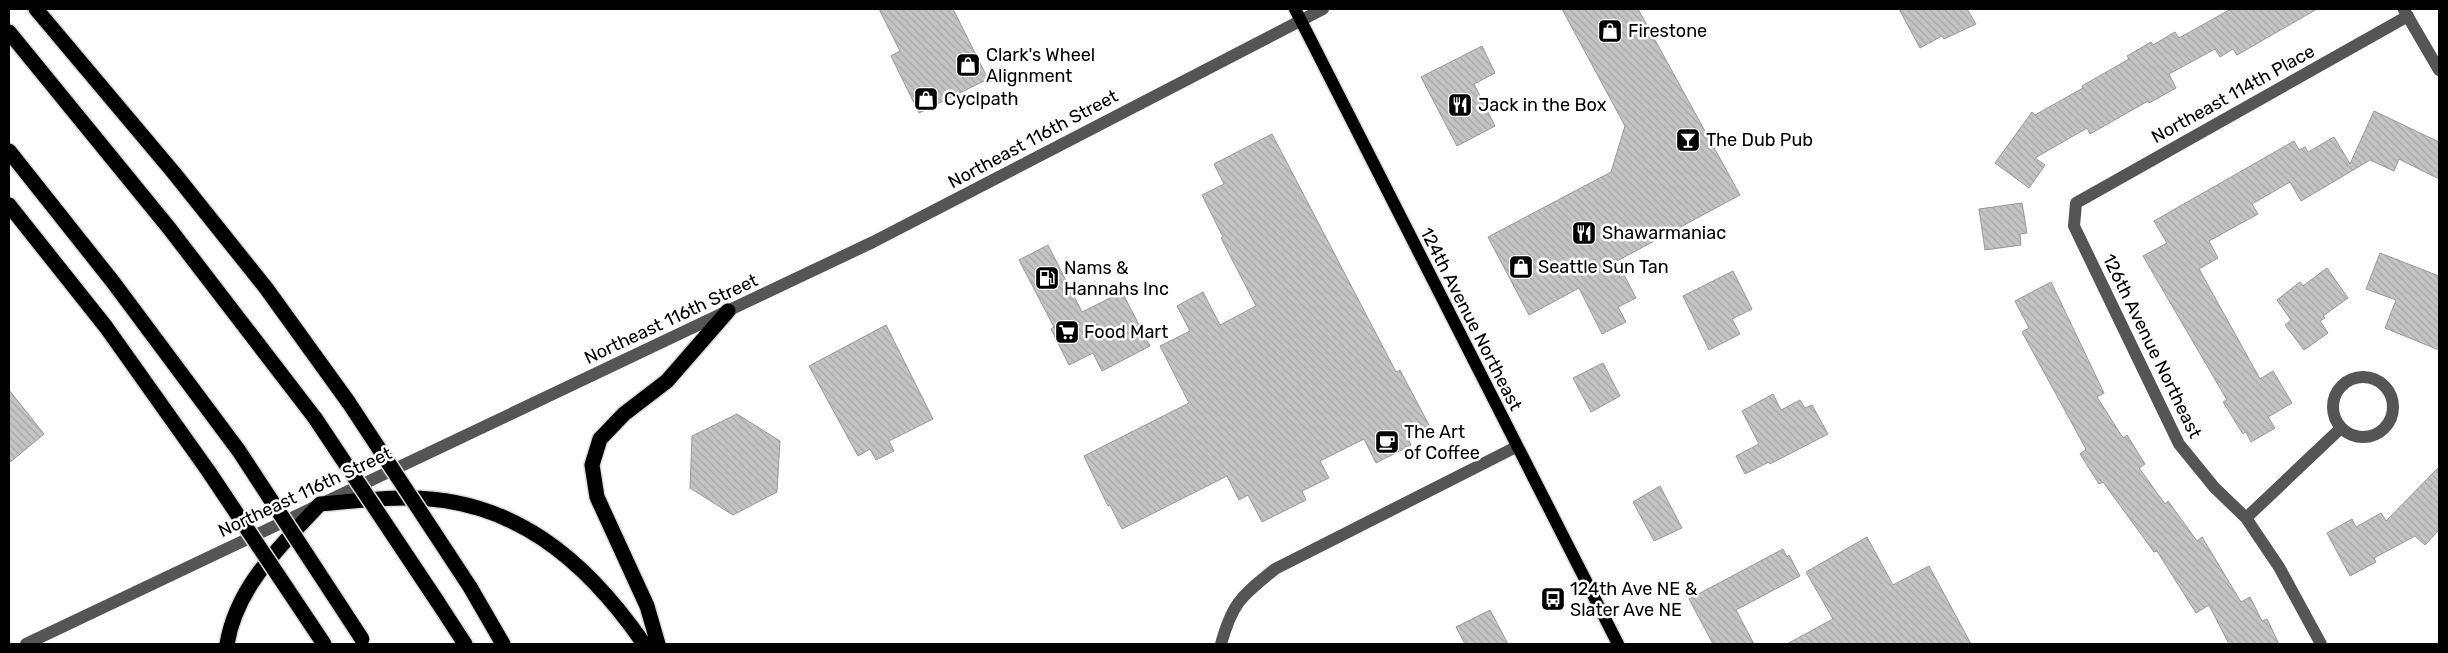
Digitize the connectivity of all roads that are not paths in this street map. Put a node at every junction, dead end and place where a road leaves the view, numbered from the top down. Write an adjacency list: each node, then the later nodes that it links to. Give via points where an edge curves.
1 (36, 9): 21 (highway, bridge, via 266,288 349,403 470,587)
2 (1295, 9): 5 (main road, 124th Avenue Northeast)
3 (1323, 9): 5 (street, Northeast 116th Street)
4 (2406, 13): 7 (street); 9 (street, Northeast 114th Place)
5 (1301, 21): 11 (street, Northeast 116th Street, via 873,242); 13 (main road, 124th Avenue Northeast)
6 (9, 32): 20 (highway, bridge, via 146,199 315,418)
7 (2439, 70)
8 (9, 151): 16 (highway, bridge, via 113,282 239,451)
9 (2076, 202): 15 (street, 126th Avenue Northeast, via 2074,226 2179,444 2214,487)
10 (9, 205): 19 (highway, bridge, via 106,327 209,472)
11 (728, 311): 14 (street, Northeast 116th Street); 23 (highway, via 667,381 624,414 600,439 592,465 597,497 647,606)
12 (2341, 428): 12 (street, via 2360,438 2370,437 2384,429 2394,405 2385,386 2366,376 2356,377 2342,385 2332,409); 15 (street)
13 (1516, 446): 24 (street, via 1275,569 1242,596 1229,617); 25 (main road, 124th Avenue Northeast)
14 (320, 504): 17 (street, Northeast 116th Street); 18 (highway, via 256,574 236,612); 22 (highway, via 404,498 454,502 516,522 555,545 594,580)
15 (2246, 518): 26 (street, 126th Avenue Northeast, via 2279,567)
16 (363, 642)
17 (26, 644)
18 (227, 644)
19 (324, 644)
20 (465, 644)
21 (503, 644)
22 (644, 644)
23 (658, 644)
24 (1221, 644)
25 (1618, 644)
26 (2321, 644)

